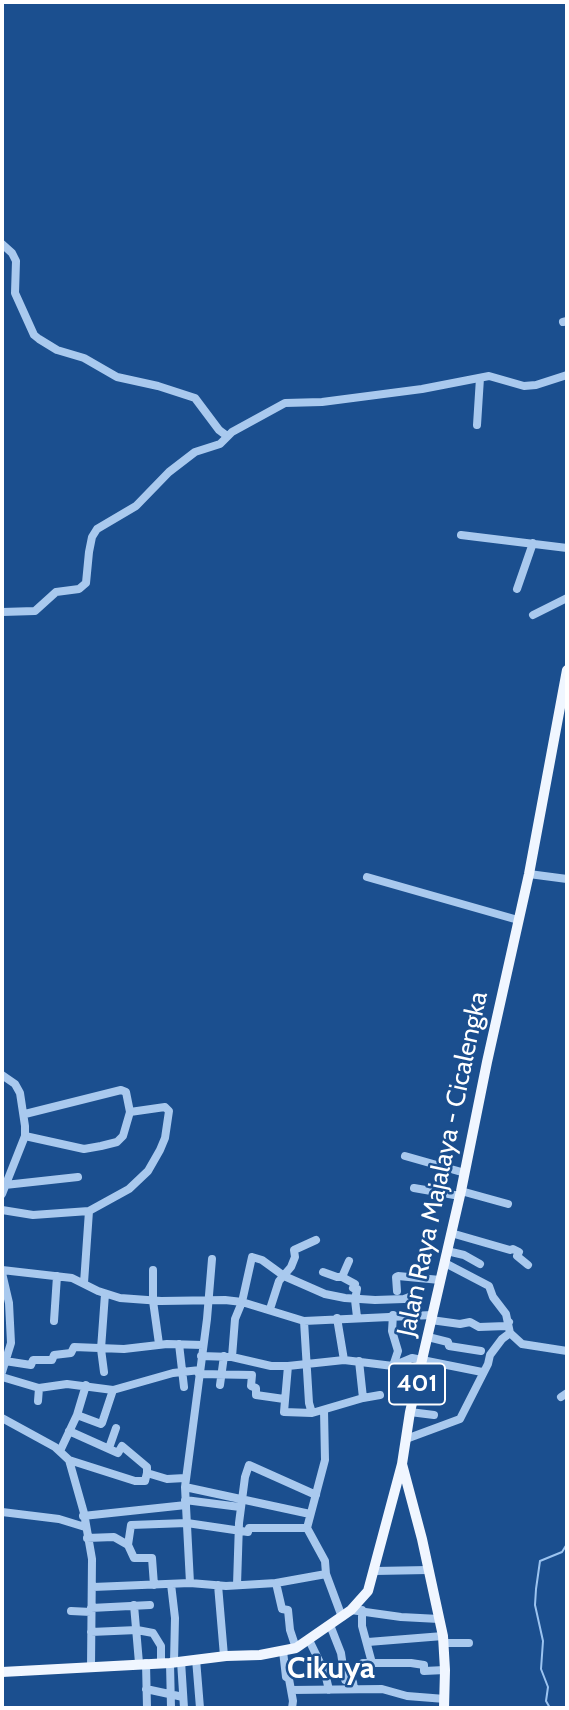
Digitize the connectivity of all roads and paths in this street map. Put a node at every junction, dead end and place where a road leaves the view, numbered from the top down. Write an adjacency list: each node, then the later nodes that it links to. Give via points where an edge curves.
1 (2, 244): 5 (street, via 16,261 15,293 34,335 117,377 195,398)
2 (567, 375): 3 (street, via 524,386 489,376)
3 (480, 378): 4 (street); 5 (street, via 322,402 285,403)
4 (477, 425)
5 (227, 436): 11 (street, via 220,444 195,452 136,506 97,530 86,583 79,589 56,592 34,611)
6 (461, 535): 7 (street)
7 (533, 543): 8 (street); 9 (street)
8 (567, 548)
9 (517, 589)
10 (567, 598): 12 (street)
11 (2, 612)
12 (533, 615)
13 (567, 670): 14 (main road, Jalan Raya Majalaya - Cicalengka / 401)
14 (529, 874): 16 (street); 17 (main road, Jalan Raya Majalaya - Cicalengka / 401)
15 (367, 877): 17 (street)
16 (567, 879)
17 (518, 920): 23 (main road, Jalan Raya Majalaya - Cicalengka / 401)
18 (2, 1075): 20 (street, via 15,1084)
19 (130, 1112): 20 (street, via 126,1092 121,1090); 21 (street, via 123,1136 101,1146 74,1148); 30 (street, via 167,1108 165,1138 138,1182)
20 (25, 1114): 21 (street)
21 (25, 1136): 26 (street)
22 (405, 1156): 23 (street)
23 (465, 1173): 27 (main road, Jalan Raya Majalaya - Cicalengka / 401)
24 (78, 1177): 26 (street)
25 (414, 1188): 27 (street)
26 (3, 1190)
27 (461, 1194): 28 (street); 31 (main road, Jalan Raya Majalaya - Cicalengka / 401)
28 (508, 1204)
29 (2, 1210): 30 (street, via 33,1215)
30 (89, 1211): 46 (street)
31 (451, 1233): 33 (main road, Jalan Raya Majalaya - Cicalengka / 401); 38 (street, via 519,1252 517,1256)
32 (316, 1240): 43 (street, via 294,1250)
33 (447, 1251): 36 (main road, Jalan Raya Majalaya - Cicalengka / 401); 37 (street)
34 (212, 1259): 51 (street)
35 (349, 1261): 44 (street)
36 (444, 1263): 45 (main road, Jalan Raya Majalaya - Cicalengka / 401); 62 (street, via 489,1286)
37 (480, 1264)
38 (528, 1265)
39 (153, 1270): 50 (street)
40 (2, 1272): 42 (street); 53 (street)
41 (323, 1272): 44 (street)
42 (57, 1276): 46 (street); 60 (street)
43 (284, 1276): 49 (street, via 325,1294); 52 (street, via 252,1257); 54 (street)
44 (342, 1277): 49 (street, via 358,1289)
45 (440, 1280): 47 (street, via 398,1276); 59 (main road, Jalan Raya Majalaya - Cicalengka / 401)
46 (84, 1283): 48 (street)
47 (397, 1291)
48 (105, 1294): 50 (street); 68 (street)
49 (355, 1300): 56 (street, via 408,1297); 57 (street)
50 (153, 1301): 51 (street); 66 (street)
51 (208, 1301): 52 (street); 67 (street)
52 (242, 1302): 54 (street); 72 (street)
53 (6, 1303): 74 (street, via 11,1348)
54 (270, 1309): 61 (street)
55 (393, 1315): 56 (street); 57 (street); 79 (street, via 398,1351)
56 (404, 1316): 59 (street)
57 (357, 1317): 58 (street)
58 (337, 1318): 61 (street); 73 (street)
59 (432, 1318): 62 (street, via 478,1327); 64 (main road, Jalan Raya Majalaya - Cicalengka / 401)
60 (54, 1321)
61 (304, 1321): 77 (street)
62 (509, 1322): 63 (street)
63 (510, 1333): 70 (street, via 525,1345); 83 (street)
64 (428, 1337): 69 (street); 76 (main road, Jalan Raya Majalaya - Cicalengka / 401)
65 (179, 1344): 66 (street); 67 (street); 80 (street)
66 (159, 1345): 68 (street)
67 (203, 1345): 71 (street)
68 (101, 1349): 74 (street, via 74,1347 72,1353 33,1360 31,1365); 81 (street)
69 (481, 1351)
70 (567, 1351)
71 (201, 1356): 72 (street); 82 (street)
72 (228, 1356): 78 (street); 84 (street)
73 (344, 1360): 75 (street); 77 (street)
74 (5, 1361): 85 (street)
75 (359, 1361): 79 (street); 93 (street)
76 (423, 1361): 79 (street, via 412,1358); 83 (street); 97 (main road, Jalan Raya Majalaya - Cicalengka / 401)
77 (307, 1364): 78 (street); 98 (street)
78 (288, 1366): 94 (street)
79 (393, 1366): 86 (street)
80 (183, 1370): 82 (street); 89 (street); 91 (street)
81 (104, 1372)
82 (200, 1372): 84 (street); 112 (street)
83 (482, 1372): 106 (street, via 460,1419)
84 (222, 1374): 88 (street); 94 (street, via 252,1375 256,1395)
85 (2, 1375): 90 (street)
86 (393, 1382)
87 (86, 1385): 90 (street); 91 (street); 99 (street)
88 (220, 1385)
89 (184, 1387)
90 (39, 1388): 95 (street)
91 (113, 1390): 99 (street, via 101,1424)
92 (380, 1395): 93 (street)
93 (363, 1398): 96 (street)
94 (284, 1399): 98 (street, via 284,1412)
95 (38, 1401)
96 (324, 1410): 98 (street); 113 (street, via 325,1460)
97 (410, 1412): 100 (street); 106 (main road, Jalan Raya Majalaya - Cicalengka / 401)
98 (312, 1413)
99 (77, 1415): 105 (street)
100 (434, 1415)
101 (2, 1418): 102 (street)
102 (13, 1425): 103 (street); 108 (street)
103 (2, 1428)
104 (116, 1429): 107 (street)
105 (69, 1431): 107 (street); 108 (street)
106 (406, 1439): 110 (main road, Jalan Raya Majalaya - Cicalengka / 401)
107 (109, 1448): 111 (street, via 118,1453 122,1446 127,1449 147,1467)
108 (60, 1451): 109 (street)
109 (69, 1460): 111 (street, via 135,1481 144,1481); 118 (street)
110 (402, 1464): 125 (main road, Jalan Raya Majalaya - Cicalengka / 401); 126 (main road)
111 (147, 1473): 112 (street)
112 (185, 1483): 114 (street); 115 (street)
113 (316, 1494): 115 (street, via 249,1465); 117 (street)
114 (185, 1502): 115 (street); 118 (street); 119 (street)
115 (241, 1502): 117 (street); 122 (street)
116 (2, 1512): 120 (street)
117 (310, 1514): 121 (street)
118 (83, 1516): 120 (street)
119 (187, 1523): 122 (street); 124 (street, via 131,1525); 128 (street)
120 (85, 1527): 123 (street)
121 (307, 1528): 122 (street); 127 (street, via 321,1551)
122 (238, 1531): 133 (street)
123 (87, 1538): 124 (street, via 114,1537); 134 (street)
124 (128, 1545): 131 (street, via 134,1558 153,1559)
125 (428, 1570): 126 (street); 141 (main road, Jalan Raya Majalaya - Cicalengka / 401)
126 (375, 1571): 138 (main road)
127 (326, 1574): 129 (street); 140 (street)
128 (190, 1583): 130 (street); 132 (street)
129 (276, 1583): 133 (street); 149 (street, via 282,1609 288,1610)
130 (171, 1584): 131 (street); 153 (street, via 175,1618)
131 (154, 1585): 134 (street)
132 (218, 1585): 133 (street); 151 (street)
133 (237, 1585)
134 (93, 1587): 137 (street)
135 (134, 1605): 136 (street); 137 (street); 143 (street)
136 (150, 1605)
137 (91, 1610): 139 (street); 144 (street)
138 (356, 1610): 140 (main road); 141 (street); 147 (street)
139 (71, 1611)
140 (342, 1617): 142 (main road)
141 (439, 1619): 145 (main road, Jalan Raya Majalaya - Cicalengka / 401)
142 (330, 1625): 146 (main road); 159 (street, via 345,1680 353,1682)
143 (137, 1630): 144 (street); 153 (street, via 155,1635); 154 (street)
144 (91, 1632): 155 (street)
145 (443, 1639): 147 (street); 148 (street); 156 (main road, Jalan Raya Majalaya - Cicalengka / 401)
146 (309, 1640): 149 (main road); 161 (street)
147 (368, 1642): 156 (street, via 367,1663 411,1663 424,1665 424,1671)
148 (469, 1643)
149 (296, 1648): 150 (main road)
150 (283, 1651): 151 (main road); 160 (street)
151 (225, 1656): 152 (main road)
152 (196, 1659): 153 (main road); 168 (street)
153 (171, 1662): 154 (main road); 162 (street); 163 (street)
154 (142, 1663): 155 (main road); 158 (street)
155 (90, 1667): 157 (main road)
156 (445, 1670): 164 (main road, Jalan Raya Majalaya - Cicalengka / 401)
157 (2, 1672)
158 (146, 1689): 162 (street); 165 (street)
159 (354, 1689): 161 (street); 164 (street, via 382,1689)
160 (291, 1690): 161 (street); 169 (street)
161 (329, 1690)
162 (170, 1694): 163 (street); 166 (street)
163 (183, 1697): 167 (street)
164 (444, 1703)
165 (147, 1708)
166 (171, 1708)
167 (184, 1708)
168 (200, 1708)
169 (292, 1708)

